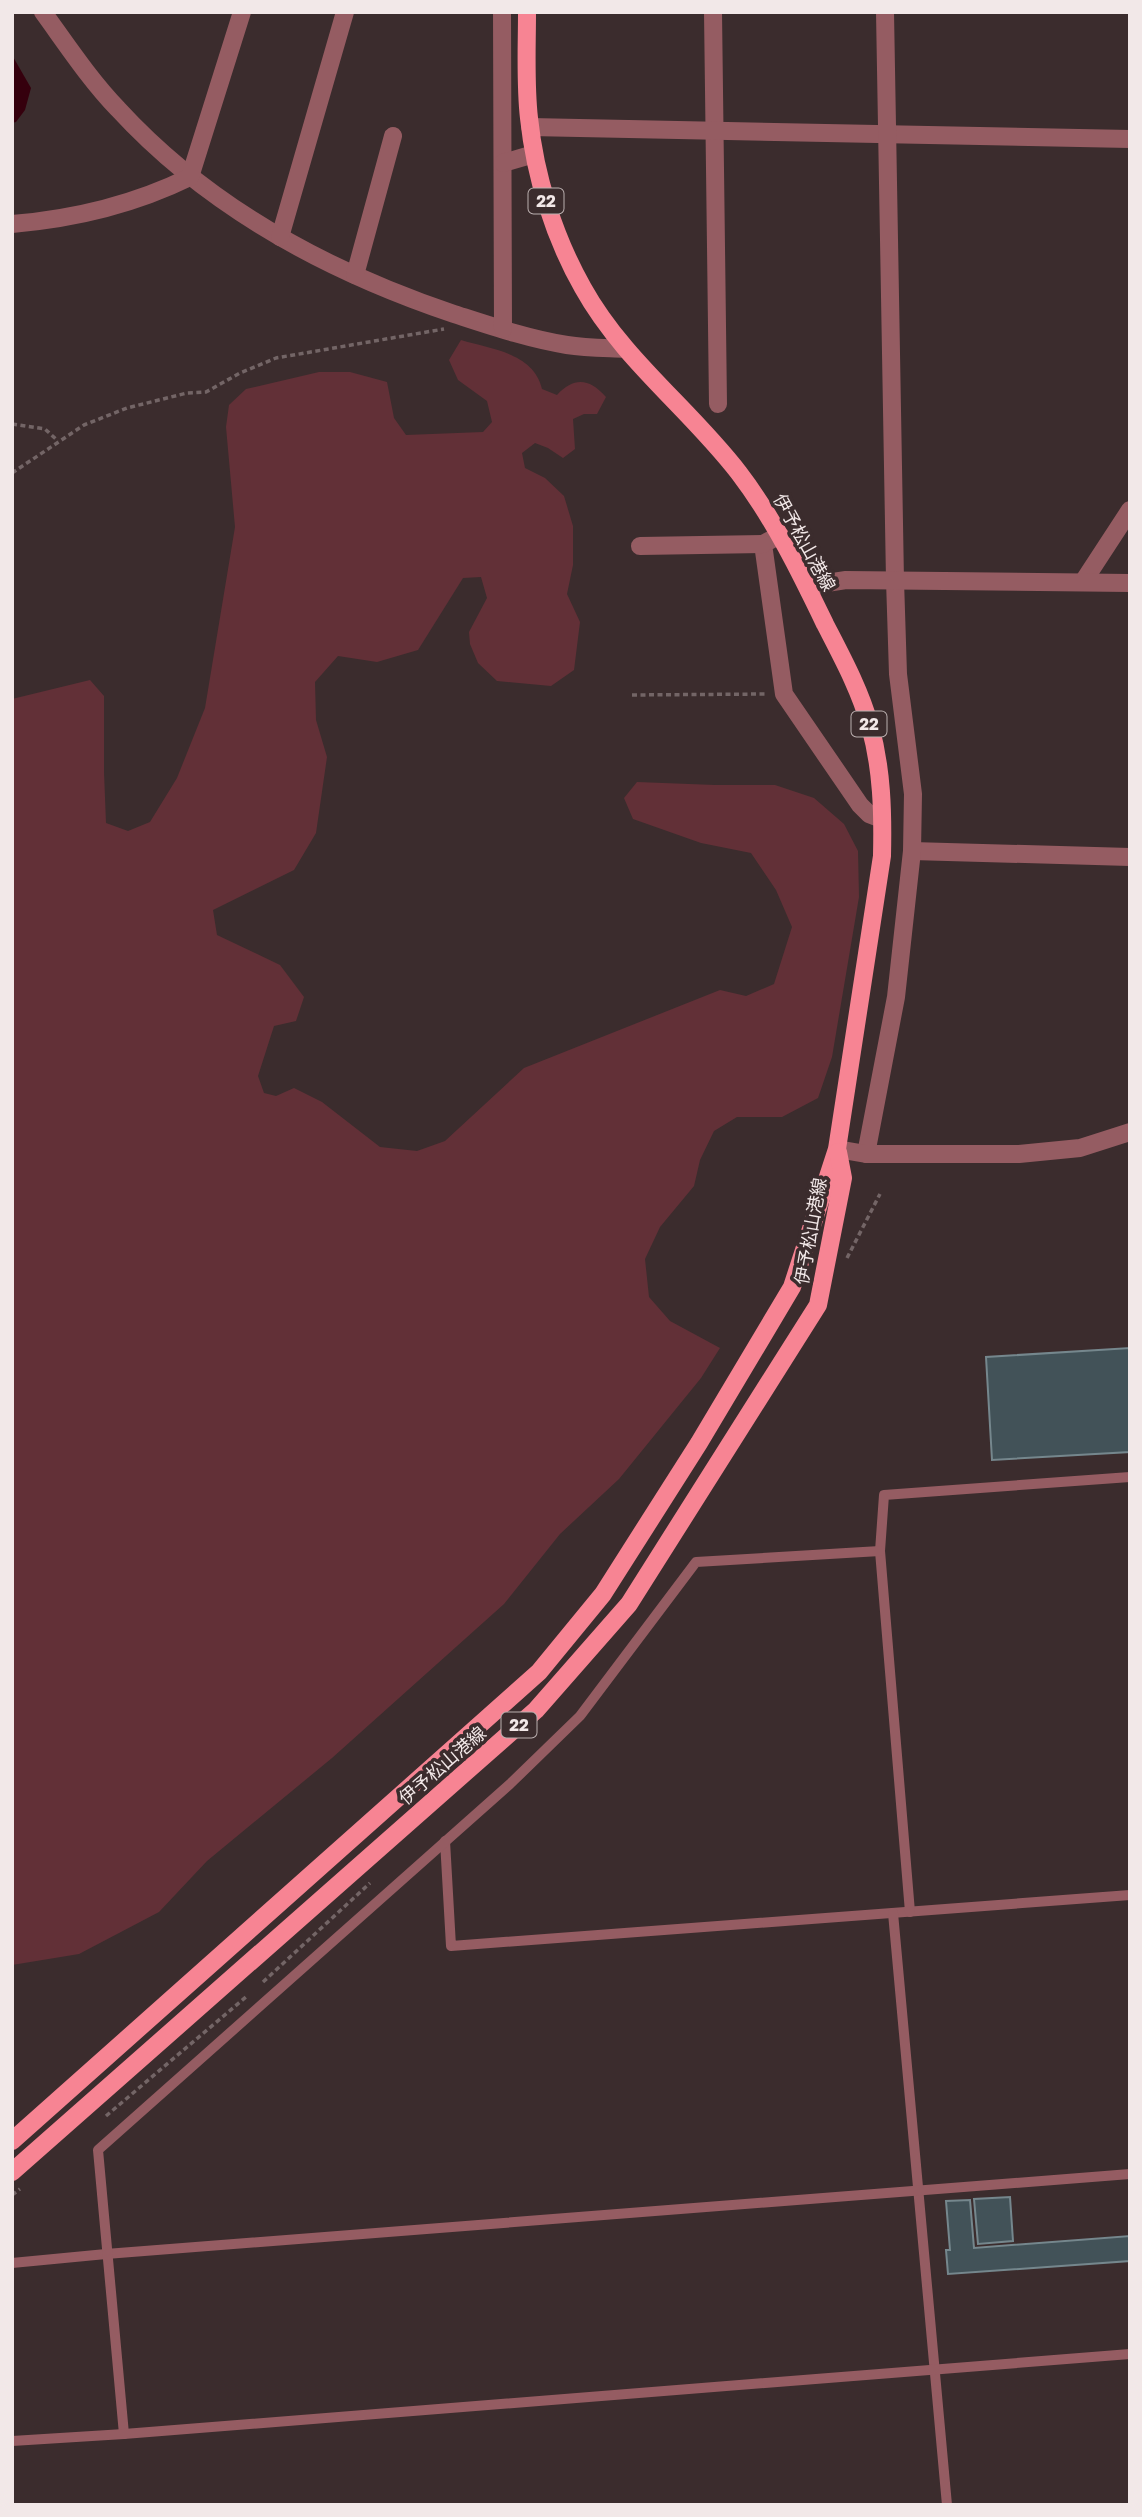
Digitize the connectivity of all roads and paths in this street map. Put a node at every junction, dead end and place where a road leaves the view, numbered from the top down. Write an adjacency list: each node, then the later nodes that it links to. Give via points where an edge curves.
1 (43, 12): 15 (street, via 117,109)
2 (242, 12): 15 (street)
3 (345, 12): 17 (street)
4 (502, 12): 14 (street)
5 (527, 12): 8 (main road, 伊予松山港線 / 22)
6 (713, 12): 9 (street)
7 (886, 12): 10 (street)
8 (530, 127): 9 (street); 13 (main road, 伊予松山港線 / 22)
9 (715, 130): 10 (street); 22 (street)
10 (888, 133): 12 (street); 30 (street)
11 (393, 136): 18 (street)
12 (1130, 139)
13 (534, 154): 14 (street); 21 (main road, 伊予松山港線 / 22, via 567,257 596,310)
14 (503, 163): 20 (street)
15 (190, 177): 16 (street, via 110,206); 17 (street)
16 (12, 224)
17 (280, 237): 18 (street)
18 (355, 275): 19 (street)
19 (468, 319): 20 (street); 24 (path, via 445,329 276,358 206,392 127,408)
20 (503, 329): 21 (street, via 568,345)
21 (625, 349): 27 (main road, 伊予松山港線 / 22, via 739,473)
22 (718, 404)
23 (12, 424): 24 (path, via 45,429)
24 (58, 441): 25 (path)
25 (12, 472)
26 (1130, 510): 31 (street)
27 (780, 535): 28 (street); 33 (main road, 伊予松山港線 / 22)
28 (762, 544): 29 (street); 34 (street)
29 (640, 546)
30 (895, 580): 31 (street); 33 (street, via 833,581); 37 (street, via 898,674 913,794)
31 (1083, 582): 32 (street)
32 (1130, 583)
33 (809, 592): 36 (main road, 伊予松山港線 / 22, via 858,690 870,726)
34 (784, 694): 35 (path); 36 (street, via 860,805)
35 (632, 695)
36 (883, 819): 40 (main road, 伊予松山港線 / 22, via 882,856)
37 (912, 851): 38 (street); 41 (street, via 896,997)
38 (1130, 857)
39 (1130, 1132): 41 (street, via 1080,1148 1019,1154)
40 (837, 1149): 41 (street); 48 (main road, 伊予松山港線 / 22, via 792,1287 603,1594 547,1662); 49 (main road, 伊予松山港線 / 22, via 843,1178 818,1305 629,1604 536,1710)
41 (866, 1154)
42 (1130, 1477): 43 (lane, via 884,1495)
43 (880, 1551): 44 (lane, via 696,1562 580,1716); 46 (lane)
44 (445, 1841): 47 (lane, via 451,1946); 52 (lane, via 98,2150)
45 (1130, 1895): 46 (lane)
46 (910, 1912): 47 (lane)
47 (894, 1913): 51 (lane)
48 (12, 2141)
49 (12, 2172)
50 (1130, 2174): 51 (lane)
51 (918, 2191): 52 (lane); 55 (lane)
52 (106, 2254): 53 (lane); 56 (lane)
53 (12, 2263)
54 (1130, 2354): 55 (lane)
55 (935, 2370): 56 (lane); 58 (lane)
56 (124, 2434): 57 (lane)
57 (12, 2441)
58 (947, 2505)

